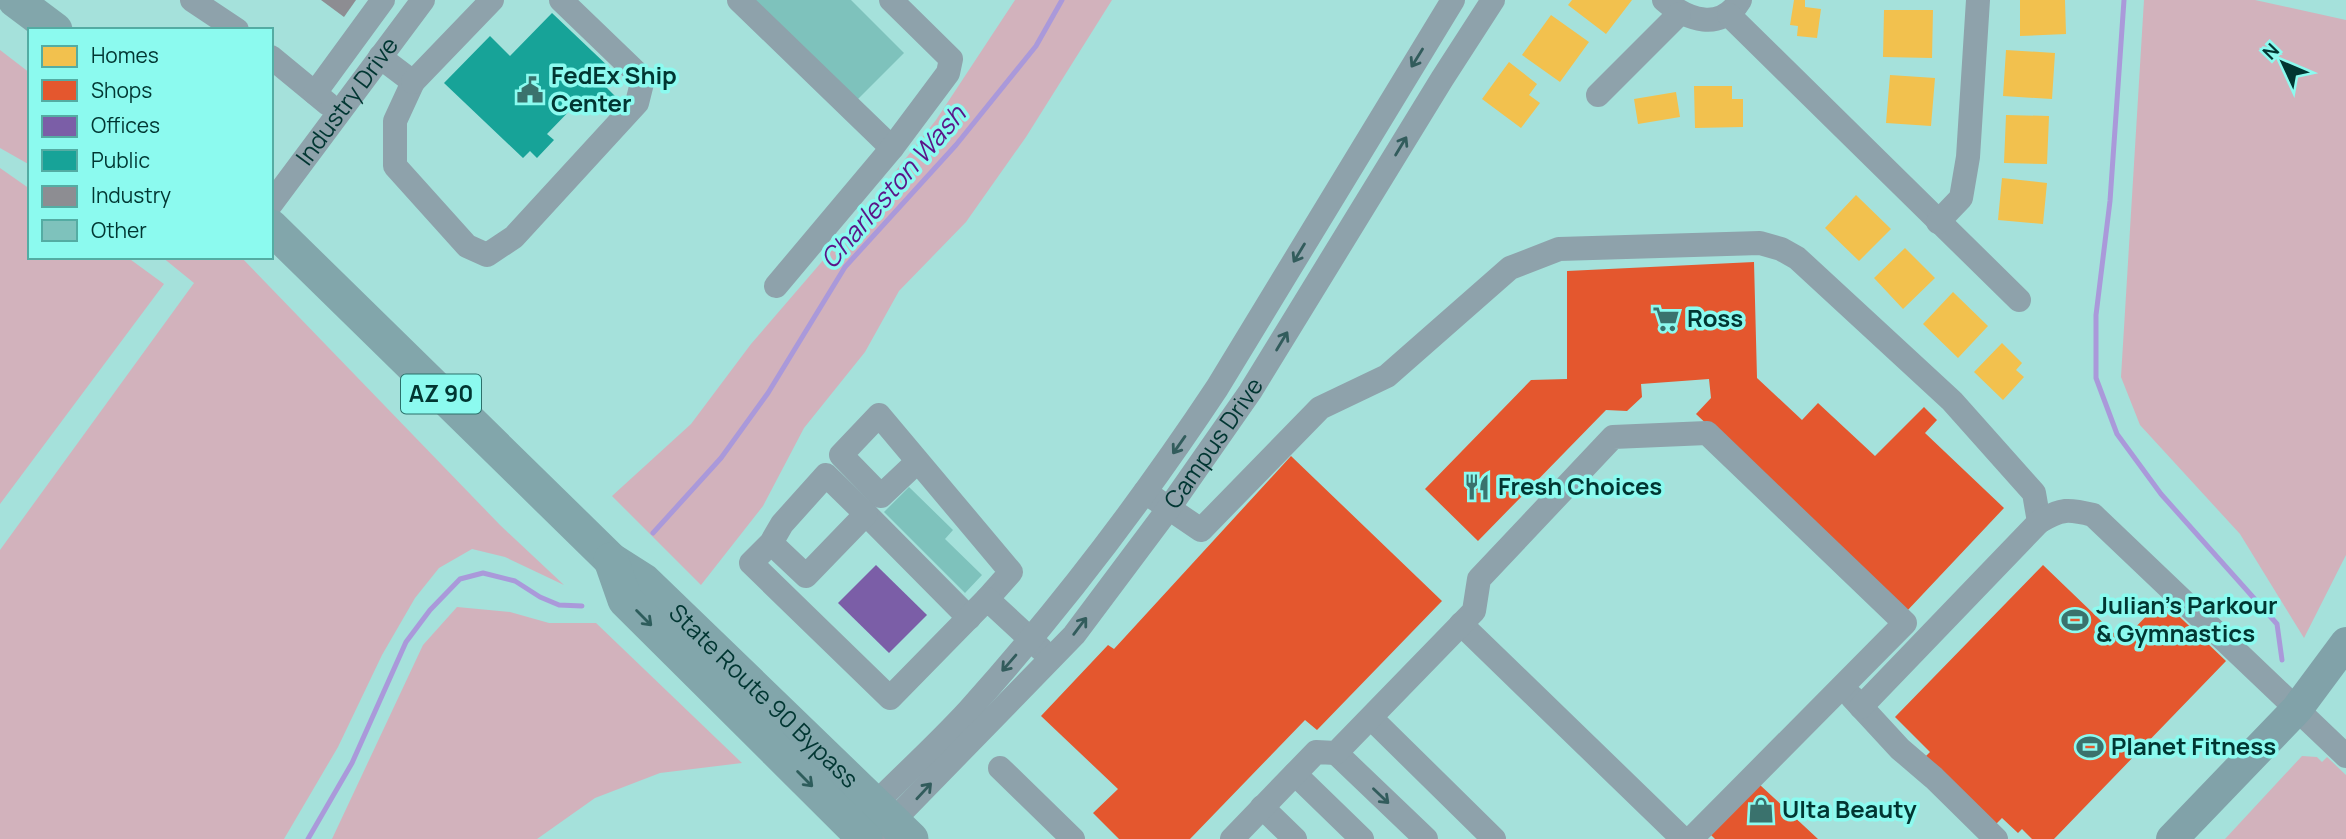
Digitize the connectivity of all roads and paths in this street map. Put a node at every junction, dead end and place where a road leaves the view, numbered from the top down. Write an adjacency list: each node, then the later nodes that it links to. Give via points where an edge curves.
1 (15, 0): 14 (highway)
2 (192, 0): 15 (street)
3 (383, 0): 19 (street)
4 (423, 0): 16 (street, Industry Drive)
5 (492, 0): 18 (street)
6 (561, 0): 18 (street, via 643,79 637,103 514,237 487,255 467,246 395,166 395,121)
7 (739, 0): 22 (street)
8 (891, 0): 22 (street, via 951,59 948,73)
9 (1453, 0): 29 (street, Campus Drive, one-way to 29, via 1217,388)
10 (1493, 0): 30 (street, Campus Drive, one-way to 10, via 1250,392)
11 (1978, 0): 24 (street, via 1961,198)
12 (1672, 7): 13 (street, via 1707,21); 20 (street)
13 (1735, 7): 24 (street)
14 (52, 28)
15 (234, 28)
16 (380, 57): 18 (street); 21 (street, Industry Drive)
17 (273, 59): 19 (street)
18 (413, 82)
19 (315, 93): 21 (street)
20 (1598, 95)
21 (339, 113): 23 (street, Industry Drive)
22 (892, 148): 26 (street)
23 (273, 201)
24 (1938, 222): 27 (street)
25 (273, 229): 51 (highway, State Route 90 Bypass / AZ 90, via 611,560 645,581)
26 (776, 286)
27 (2019, 300)
28 (917, 462): 36 (street, via 1011,572)
29 (1145, 492): 30 (street); 39 (street, Campus Drive)
30 (1169, 508): 32 (street, via 1201,530 1320,408 1387,376 1510,268 1559,249 1760,243 1797,258 1952,401 2034,494); 41 (street, Campus Drive, one-way to 30)
31 (866, 514): 33 (street, via 826,475); 34 (street); 37 (street)
32 (2039, 522): 43 (street); 44 (street, via 2056,511 2093,515)
33 (771, 543): 34 (street); 35 (street, via 751,563)
34 (807, 576): 35 (street)
35 (785, 597): 37 (street, via 890,698)
36 (987, 599): 37 (street); 39 (street)
37 (969, 618)
38 (1461, 624): 42 (street, via 1474,611 1479,579 1613,436 1707,433 1905,623); 45 (street); 58 (street)
39 (1030, 639): 41 (street); 51 (street, Campus Drive, one-way to 51)
40 (2346, 643): 44 (main road)
41 (1052, 659): 51 (street, Campus Drive, one-way to 41)
42 (1842, 687): 43 (street); 59 (street)
43 (1861, 707): 60 (street)
44 (2297, 709): 47 (street); 61 (main road)
45 (1371, 718): 46 (street); 57 (street)
46 (1336, 754): 49 (street, via 1316,752); 56 (street, one-way to 56)
47 (2346, 756)
48 (1000, 768): 52 (street)
49 (1295, 774): 50 (street); 55 (street)
50 (1262, 807): 53 (street); 54 (street)
51 (873, 830)
52 (1073, 839)
53 (1232, 839)
54 (1295, 839)
55 (1362, 839)
56 (1426, 839)
57 (1494, 839)
58 (1683, 839)
59 (1691, 839)
60 (1996, 839)
61 (2172, 839)

